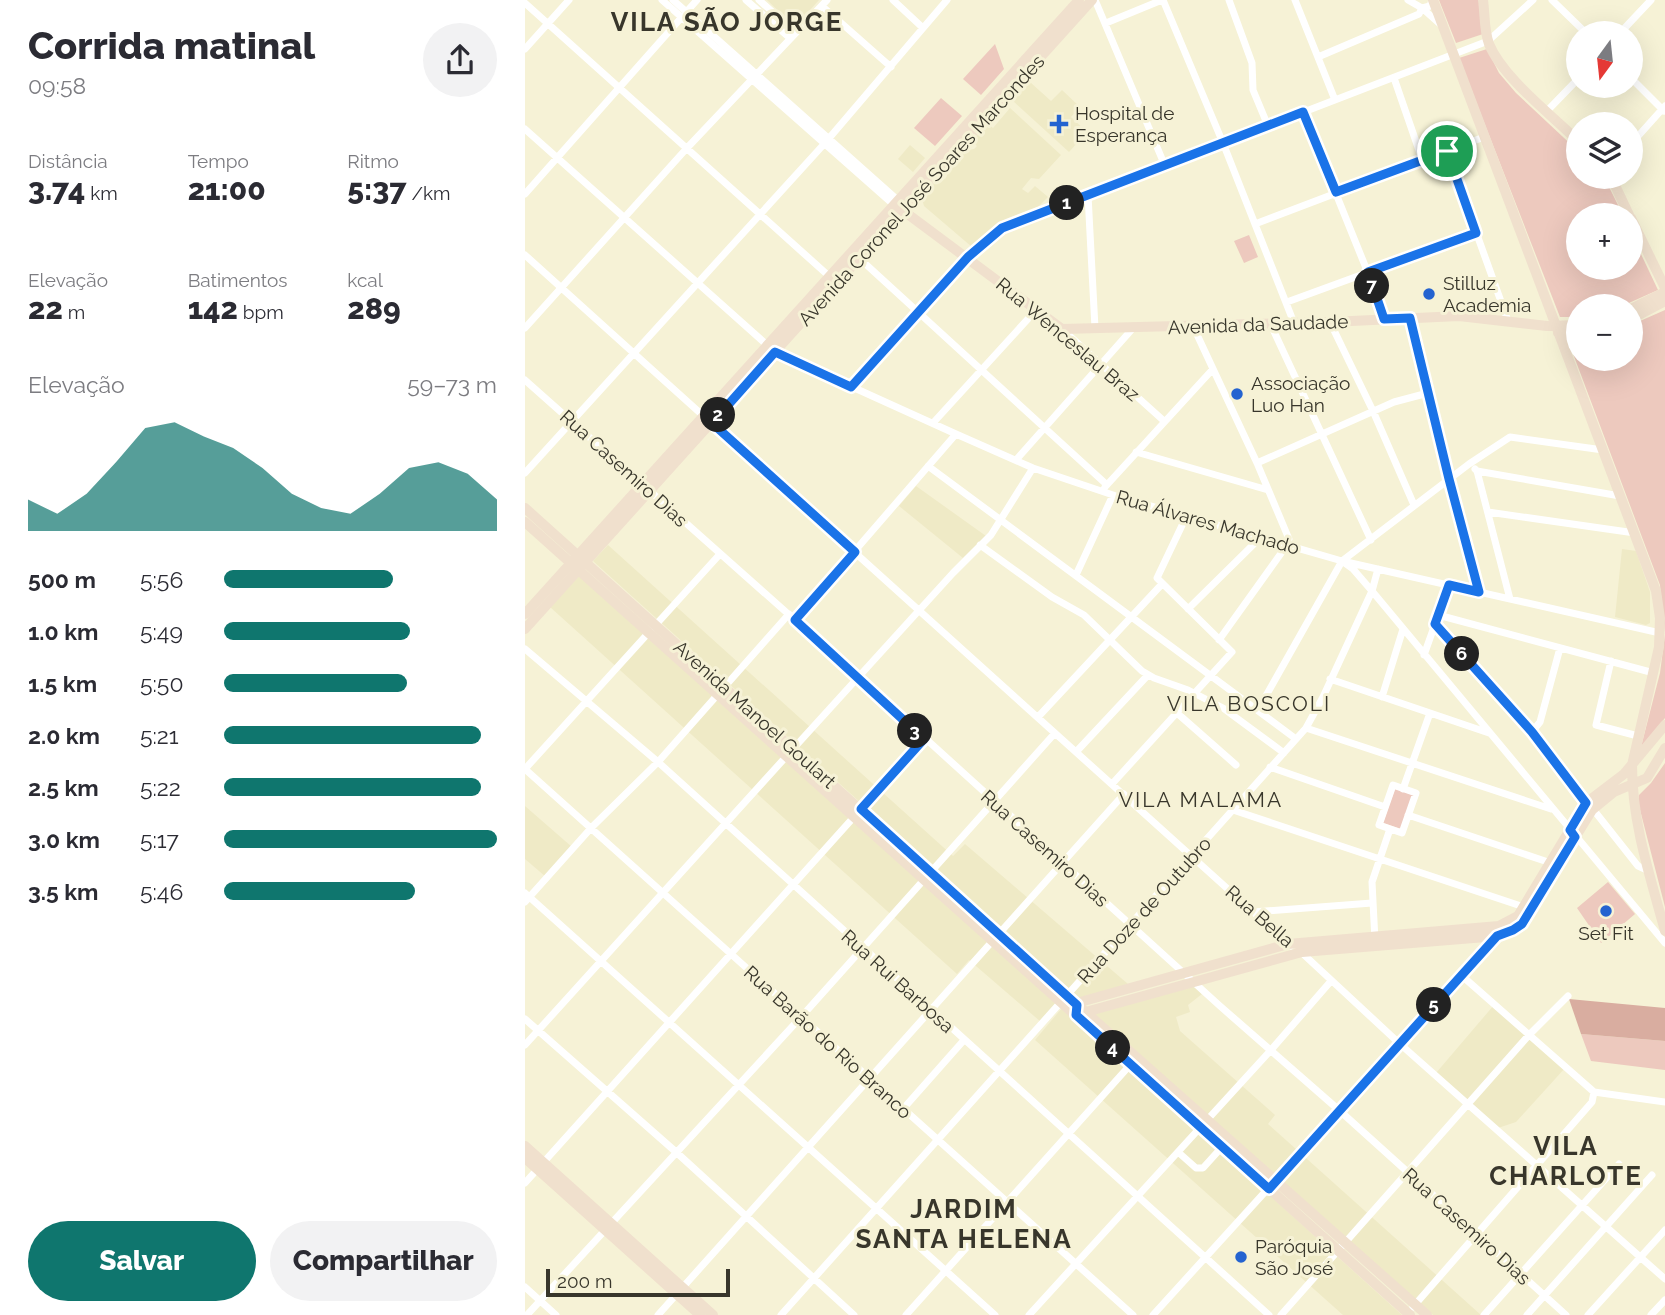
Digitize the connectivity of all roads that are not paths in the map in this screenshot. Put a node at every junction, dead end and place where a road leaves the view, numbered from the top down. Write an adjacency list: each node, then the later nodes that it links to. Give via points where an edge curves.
1 (569, 0): 27 (street)
2 (663, 0): 23 (street)
3 (673, 0): 23 (street)
4 (697, 0): 23 (street)
5 (746, 0): 30 (street)
6 (759, 0): 30 (street)
7 (893, 0): 29 (street)
8 (947, 0): 29 (street)
9 (1079, 0): 60 (street, Avenida Coronel José Soares Marcondes)
10 (1094, 0): 26 (street); 60 (street, Avenida Coronel José Soares Marcondes)
11 (1163, 0): 26 (street); 51 (street)
12 (1229, 0): 45 (street, via 1252,62 1253,90)
13 (1295, 0): 34 (street)
14 (1408, 0): 22 (street)
15 (1433, 0): 22 (street); 28 (street)
16 (1483, 0): 31 (street)
17 (1533, 0): 31 (street)
18 (1552, 0): 24 (street)
19 (1651, 0): 25 (street)
20 (525, 3): 27 (street)
21 (825, 3): 30 (street); 35 (street)
22 (1422, 8): 28 (street); 34 (street, via 1419,14)
23 (685, 15): 36 (street); 38 (street)
24 (1574, 21)
25 (1631, 21)
26 (1106, 23): 56 (street)
27 (548, 24): 32 (street); 38 (street)
28 (1443, 27): 33 (street)
29 (923, 28): 35 (street)
30 (793, 35): 36 (street)
31 (1488, 41): 33 (street); 43 (street, via 1514,79)
32 (525, 49)
33 (1454, 55): 37 (street); 49 (street)
34 (1318, 57): 41 (street)
35 (891, 67): 50 (street)
36 (754, 76): 50 (street); 52 (street)
37 (1394, 78): 41 (street); 55 (street)
38 (620, 88): 52 (street); 54 (street)
39 (1643, 89): 42 (street)
40 (1566, 92): 43 (street)
41 (1335, 100): 44 (street)
42 (1664, 109): 48 (street)
43 (1548, 111): 47 (street)
44 (1303, 112): 45 (street); 57 (street)
45 (1268, 126): 51 (street)
46 (525, 129): 54 (street, Rua Álvares Machado)
47 (1566, 129)
48 (1643, 131)
49 (1484, 137): 53 (street); 92 (street)
50 (827, 140): 60 (street); 61 (street)
51 (1223, 143): 56 (street); 63 (street)
52 (687, 148): 61 (street); 62 (street)
53 (1447, 151): 55 (street); 64 (street)
54 (558, 158): 58 (street); 62 (street, Rua Álvares Machado)
55 (1422, 159): 57 (street)
56 (1165, 166): 59 (street)
57 (1336, 192): 63 (street); 69 (street)
58 (525, 194)
59 (1088, 195): 67 (street, via 1002,228); 89 (street)
60 (900, 206): 67 (street, Rua Wenceslau Braz); 68 (street, Avenida Coronel José Soares Marcondes); 70 (street, Avenida Coronel José Soares Marcondes)
61 (760, 214): 70 (street); 71 (street)
62 (624, 217): 71 (street, Rua Álvares Machado); 72 (street)
63 (1255, 224): 75 (street)
64 (1476, 233): 69 (street); 82 (street)
65 (1643, 244): 73 (street)
66 (525, 255): 72 (street, Rua Bella)
67 (968, 257): 77 (street, Rua Wenceslau Braz); 78 (street)
68 (859, 258): 70 (street, Avenida Coronel José Soares Marcondes); 78 (street)
69 (1368, 272): 75 (street); 81 (street)
70 (829, 283): 94 (street, Avenida Coronel José Soares Marcondes)
71 (698, 284): 94 (street, Rua Álvares Machado); 95 (street)
72 (560, 287): 88 (street); 95 (street, Rua Bella)
73 (1665, 290): 76 (street)
74 (1665, 301): 79 (street)
75 (1287, 302): 85 (street)
76 (1643, 302)
77 (1037, 309): 91 (street, Rua Wenceslau Braz); 98 (street)
78 (920, 312): 98 (street); 100 (street)
79 (1643, 313)
80 (1410, 318): 81 (street, Avenida da Saudade); 82 (street, Avenida da Saudade); 101 (street)
81 (1384, 319): 83 (street, Avenida da Saudade)
82 (1508, 321): 92 (street, Avenida da Saudade)
83 (1330, 322): 85 (street, Avenida da Saudade); 102 (street)
84 (1270, 323): 85 (street, Avenida da Saudade); 86 (street, Avenida da Saudade); 109 (street)
85 (1294, 323)
86 (1193, 326): 87 (street, Avenida da Saudade); 97 (street)
87 (1134, 327): 89 (street, Avenida da Saudade); 96 (street)
88 (525, 328)
89 (1095, 328): 91 (street, Avenida da Saudade)
90 (1566, 328): 92 (street, Avenida da Saudade)
91 (1062, 329): 96 (street, Rua Wenceslau Braz)
92 (1557, 330): 93 (street, Avenida da Saudade); 110 (street)
93 (1566, 336)
94 (771, 349): 100 (street, Rua Álvares Machado); 103 (street, Avenida Coronel José Soares Marcondes)
95 (635, 354): 103 (street, Rua Bella); 105 (street)
96 (1101, 364): 104 (street, Rua Wenceslau Braz); 107 (street)
97 (1213, 369): 104 (street); 113 (street)
98 (983, 370): 106 (street); 107 (street)
99 (525, 380): 105 (street, Rua Casemiro Dias)
100 (851, 387): 106 (street, Rua Álvares Machado)
101 (1428, 393): 102 (street); 119 (street)
102 (1373, 411): 109 (street); 125 (street)
103 (708, 419): 121 (street, Avenida Coronel José Soares Marcondes); 136 (street, Rua Bella)
104 (1164, 421): 111 (street)
105 (572, 422): 118 (street); 121 (street, Rua Casemiro Dias)
106 (933, 423): 108 (street, Rua Álvares Machado)
107 (1045, 428): 112 (street); 120 (street)
108 (956, 434): 112 (street, Rua Álvares Machado); 115 (street)
109 (1321, 434): 113 (street); 133 (street)
110 (1603, 450): 114 (street, via 1510,437); 124 (street)
111 (1136, 452): 120 (street); 122 (street)
112 (1016, 460): 116 (street, Rua Álvares Machado)
113 (1257, 463): 122 (street)
114 (1469, 464): 117 (street); 119 (street)
115 (927, 466): 129 (street); 136 (street)
116 (1033, 468): 120 (street, Rua Álvares Machado); 129 (street)
117 (1478, 471): 124 (street); 127 (street)
118 (525, 473)
119 (1449, 479): 125 (street); 145 (street)
120 (1105, 487): 123 (street, Rua Álvares Machado)
121 (646, 488): 137 (street, Rua Casemiro Dias); 139 (street, Avenida Coronel José Soares Marcondes)
122 (1268, 489): 135 (street, via 1287,531)
123 (1113, 495): 128 (street, Rua Álvares Machado); 141 (street)
124 (1620, 496): 131 (street)
125 (1414, 505): 133 (street)
126 (525, 508): 139 (street, Avenida Manoel Goulart)
127 (1488, 512): 131 (street); 146 (street)
128 (1186, 517): 132 (street, Rua Álvares Machado); 142 (street)
129 (1001, 521): 134 (street); 141 (street)
130 (525, 522): 139 (street, Avenida Manoel Goulart)
131 (1635, 533): 157 (street, via 1656,591)
132 (1260, 538): 135 (street, Rua Álvares Machado); 147 (street)
133 (1371, 540): 138 (street)
134 (981, 545): 148 (street); 159 (street, via 1084,615)
135 (1287, 545): 138 (street, Rua Álvares Machado); 158 (street)
136 (855, 552): 148 (street, Rua Bella); 152 (street)
137 (720, 554): 152 (street, Rua Casemiro Dias); 154 (street)
138 (1342, 561): 140 (street, Rua Álvares Machado); 144 (street); 173 (street)
139 (579, 562): 149 (street, Avenida Coronel José Soares Marcondes); 154 (street, Avenida Manoel Goulart); 155 (street, Avenida Coronel José Soares Marcondes)
140 (1378, 569): 143 (street, Rua Álvares Machado); 144 (street, Rua Doze de Outubro)
141 (1076, 575): 151 (street)
142 (1160, 581): 147 (street); 151 (street)
143 (1449, 585): 145 (street, Rua Álvares Machado); 150 (street)
144 (1372, 590): 156 (street); 168 (street, Rua Doze de Outubro)
145 (1479, 592): 146 (street, Rua Álvares Machado)
146 (1510, 599): 157 (street, Rua Álvares Machado)
147 (1188, 609): 158 (street)
148 (919, 610): 167 (street); 176 (street, Rua Bella)
149 (525, 614)
150 (1438, 615): 153 (street); 160 (street)
151 (1133, 616): 159 (street); 166 (street)
152 (792, 617): 167 (street, Rua Casemiro Dias); 169 (street)
153 (1435, 624): 162 (street); 179 (street)
154 (651, 628): 169 (street, Avenida Manoel Goulart); 172 (street)
155 (525, 629)
156 (1403, 629): 162 (street); 171 (street)
157 (1660, 633): 164 (street)
158 (1219, 640): 166 (street, via 1232,652)
159 (1109, 641): 165 (street); 176 (street)
160 (1560, 648): 163 (street); 179 (street, via 1540,722)
161 (525, 649): 172 (street, Rua Rui Barbosa)
162 (1424, 655): 181 (street)
163 (1611, 661): 164 (street); 182 (street, via 1596,725)
164 (1654, 673): 182 (street)
165 (1148, 675): 170 (street); 187 (street)
166 (1211, 675): 170 (street); 173 (street)
167 (857, 678): 183 (street, Rua Casemiro Dias); 186 (street)
168 (1331, 679): 171 (street); 178 (street, Rua Doze de Outubro)
169 (721, 690): 186 (street, Avenida Manoel Goulart); 189 (street)
170 (1194, 694): 174 (street); 188 (street, via 1229,712)
171 (1382, 697): 175 (street)
172 (587, 701): 189 (street, Rua Rui Barbosa); 194 (street)
173 (1258, 710): 184 (street)
174 (1177, 713): 191 (street); 195 (street)
175 (1430, 713): 181 (street); 190 (street)
176 (1038, 717): 180 (street, Rua Bella)
177 (1665, 725): 192 (street)
178 (1306, 728): 184 (street, Rua Doze de Outubro); 190 (street)
179 (1532, 732): 200 (street)
180 (1055, 733): 187 (street, Rua Bella); 199 (street)
181 (1490, 733): 202 (street)
182 (1638, 736): 192 (street)
183 (924, 739): 199 (street, Rua Casemiro Dias); 204 (street)
184 (1297, 739): 188 (street, Rua Doze de Outubro)
185 (1665, 748): 196 (street, via 1647,778)
186 (789, 752): 204 (street, Avenida Manoel Goulart); 206 (street)
187 (1076, 752): 195 (street, Rua Bella)
188 (1284, 753): 193 (street, Rua Doze de Outubro)
189 (658, 762): 206 (street, Rua Rui Barbosa); 207 (street)
190 (1413, 762): 197 (street); 202 (street)
191 (1236, 765)
192 (1632, 765): 196 (street); 200 (street)
193 (1270, 767): 201 (street); 203 (street, Rua Doze de Outubro)
194 (525, 769): 207 (street, Rua Barão do Rio Branco)
195 (1112, 784): 198 (street, Rua Bella)
196 (1632, 785): 200 (street); 214 (street)
197 (1403, 789): 201 (street, via 1393,785); 205 (street, via 1416,793)
198 (1124, 794): 210 (street, Rua Bella); 212 (street)
199 (994, 802): 212 (street, Rua Casemiro Dias); 215 (street)
200 (1589, 806): 209 (street); 214 (street, via 1638,866)
201 (1385, 807): 208 (street, via 1379,825)
202 (1552, 809): 209 (street)
203 (1233, 810): 210 (street, Rua Doze de Outubro); 211 (street)
204 (857, 813): 215 (street, Avenida Manoel Goulart); 216 (street)
205 (1408, 815): 208 (street, via 1402,833); 213 (street)
206 (725, 824): 216 (street, Rua Rui Barbosa); 217 (street)
207 (592, 827): 217 (street, Rua Barão do Rio Branco); 218 (street)
208 (1390, 829): 211 (street)
209 (1572, 834): 213 (street); 227 (street)
210 (1192, 856): 221 (street, Rua Bella); 222 (street, Rua Doze de Outubro)
211 (1380, 859): 219 (street, via 1372,882); 220 (street)
212 (1062, 863): 222 (street, Rua Casemiro Dias); 225 (street)
213 (1554, 864): 220 (street)
214 (1649, 871): 223 (street)
215 (926, 876): 225 (street, Avenida Manoel Goulart); 229 (street)
216 (793, 885): 229 (street, Rua Rui Barbosa); 231 (street)
217 (662, 892): 231 (street, Rua Barão do Rio Branco); 232 (street)
218 (527, 897): 232 (street)
219 (1372, 903): 221 (street); 226 (street)
220 (1527, 908): 224 (street, via 1522,924); 226 (street, via 1499,926)
221 (1253, 912): 228 (street, Rua Bella)
222 (1130, 925): 233 (street, Rua Casemiro Dias); 238 (street, Rua Doze de Outubro)
223 (1665, 931)
224 (1497, 936): 226 (street); 234 (street)
225 (995, 937): 238 (street, Avenida Manoel Goulart); 239 (street)
226 (1375, 941): 228 (street); 230 (street)
227 (1665, 943)
228 (1288, 944): 230 (street, Rua Bella); 233 (street)
229 (861, 948): 239 (street, Rua Rui Barbosa); 241 (street)
230 (1302, 952): 235 (street, Rua Bella); 236 (street)
231 (730, 955): 241 (street, Rua Barão do Rio Branco); 243 (street)
232 (600, 960): 243 (street); 244 (street)
233 (1184, 974): 236 (street, Rua Casemiro Dias); 240 (street)
234 (1461, 975): 245 (street); 247 (street)
235 (1331, 981): 247 (street, Rua Bella); 249 (street)
236 (1193, 982): 240 (street); 249 (street, Rua Casemiro Dias)
237 (1568, 996): 245 (street)
238 (1064, 999): 240 (street, Avenida Manoel Goulart); 251 (street, Rua Doze de Outubro)
239 (930, 1010): 246 (street, Rua Rui Barbosa); 252 (street)
240 (1080, 1011): 250 (street, Avenida Manoel Goulart); 260 (street, Avenida Manoel Goulart)
241 (802, 1016): 252 (street, Rua Barão do Rio Branco); 253 (street)
242 (525, 1019): 244 (street)
243 (670, 1023): 253 (street); 254 (street)
244 (538, 1031): 248 (street); 254 (street)
245 (1529, 1035): 255 (street); 257 (street)
246 (964, 1040): 251 (street, Rua Rui Barbosa); 258 (street)
247 (1400, 1044): 257 (street, Rua Bella); 259 (street)
248 (525, 1045)
249 (1271, 1050): 259 (street, Rua Casemiro Dias); 260 (street)
250 (1131, 1064): 260 (street, Avenida Manoel Goulart); 261 (street)
251 (999, 1072): 261 (street, Rua Rui Barbosa); 262 (street, Rua Doze de Outubro)
252 (869, 1078): 258 (street, Rua Barão do Rio Branco); 264 (street)
253 (739, 1085): 264 (street); 266 (street)
254 (607, 1091): 266 (street); 271 (street)
255 (1594, 1092): 256 (street); 270 (street, via 1592,1102)
256 (1665, 1101)
257 (1468, 1104): 270 (street, Rua Bella); 272 (street)
258 (903, 1109): 262 (street, Rua Barão do Rio Branco)
259 (1339, 1111): 272 (street, Rua Casemiro Dias); 275 (street)
260 (1204, 1124): 265 (street, Avenida Manoel Goulart); 267 (street); 275 (street, Avenida Manoel Goulart)
261 (1068, 1134): 276 (street, Rua Rui Barbosa); 277 (street)
262 (938, 1140): 277 (street, Rua Barão do Rio Branco); 279 (street, Rua Doze de Outubro)
263 (525, 1146): 271 (street)
264 (807, 1147): 279 (street); 280 (street)
265 (1222, 1147): 267 (street, via 1203,1168 1196,1168); 275 (street, Avenida Manoel Goulart)
266 (676, 1152): 280 (street); 282 (street)
267 (1178, 1152): 276 (street)
268 (525, 1158): 271 (street)
269 (1619, 1164): 278 (street)
270 (1538, 1165): 278 (street, Rua Bella); 284 (street)
271 (541, 1166): 274 (street); 282 (street)
272 (1407, 1173): 284 (street, Rua Casemiro Dias); 285 (street)
273 (1652, 1175): 281 (street)
274 (525, 1183)
275 (1272, 1185): 285 (street, Avenida Manoel Goulart); 287 (street)
276 (1138, 1196): 287 (street, Rua Rui Barbosa); 288 (street)
277 (1007, 1203): 288 (street, Rua Barão do Rio Branco); 289 (street)
278 (1584, 1206): 281 (street, Rua Bella); 290 (street)
279 (877, 1209): 289 (street); 291 (street, Rua Doze de Outubro)
280 (745, 1216): 291 (street); 294 (street)
281 (1607, 1226): 286 (street, Rua Bella); 295 (street)
282 (608, 1228): 294 (street); 296 (street)
283 (1665, 1230): 286 (street)
284 (1476, 1235): 290 (street, Rua Casemiro Dias); 298 (street)
285 (1342, 1247): 298 (street, Avenida Manoel Goulart); 312 (street)
286 (1640, 1257): 292 (street, Rua Bella); 317 (street)
287 (1206, 1258): 310 (street); 311 (street, Rua Rui Barbosa)
288 (1075, 1264): 308 (street); 309 (street, Rua Barão do Rio Branco)
289 (946, 1271): 306 (street); 307 (street)
290 (1521, 1275): 295 (street, Rua Casemiro Dias); 314 (street)
291 (815, 1279): 304 (street, Rua Doze de Outubro); 305 (street)
292 (1665, 1279)
293 (525, 1287): 296 (street)
294 (679, 1291): 301 (street); 302 (street); 303 (street)
295 (1544, 1296): 315 (street); 316 (street, Rua Casemiro Dias)
296 (539, 1300): 299 (street); 300 (street)
297 (1665, 1300): 318 (street)
298 (1410, 1312): 313 (street, Avenida Manoel Goulart)
299 (527, 1315)
300 (556, 1315)
301 (658, 1315)
302 (700, 1315)
303 (713, 1315)
304 (781, 1315)
305 (854, 1315)
306 (906, 1315)
307 (995, 1315)
308 (1029, 1315)
309 (1133, 1315)
310 (1153, 1315)
311 (1269, 1315)
312 (1281, 1315)
313 (1427, 1315)
314 (1484, 1315)
315 (1527, 1315)
316 (1566, 1315)
317 (1588, 1315)
318 (1651, 1315)

